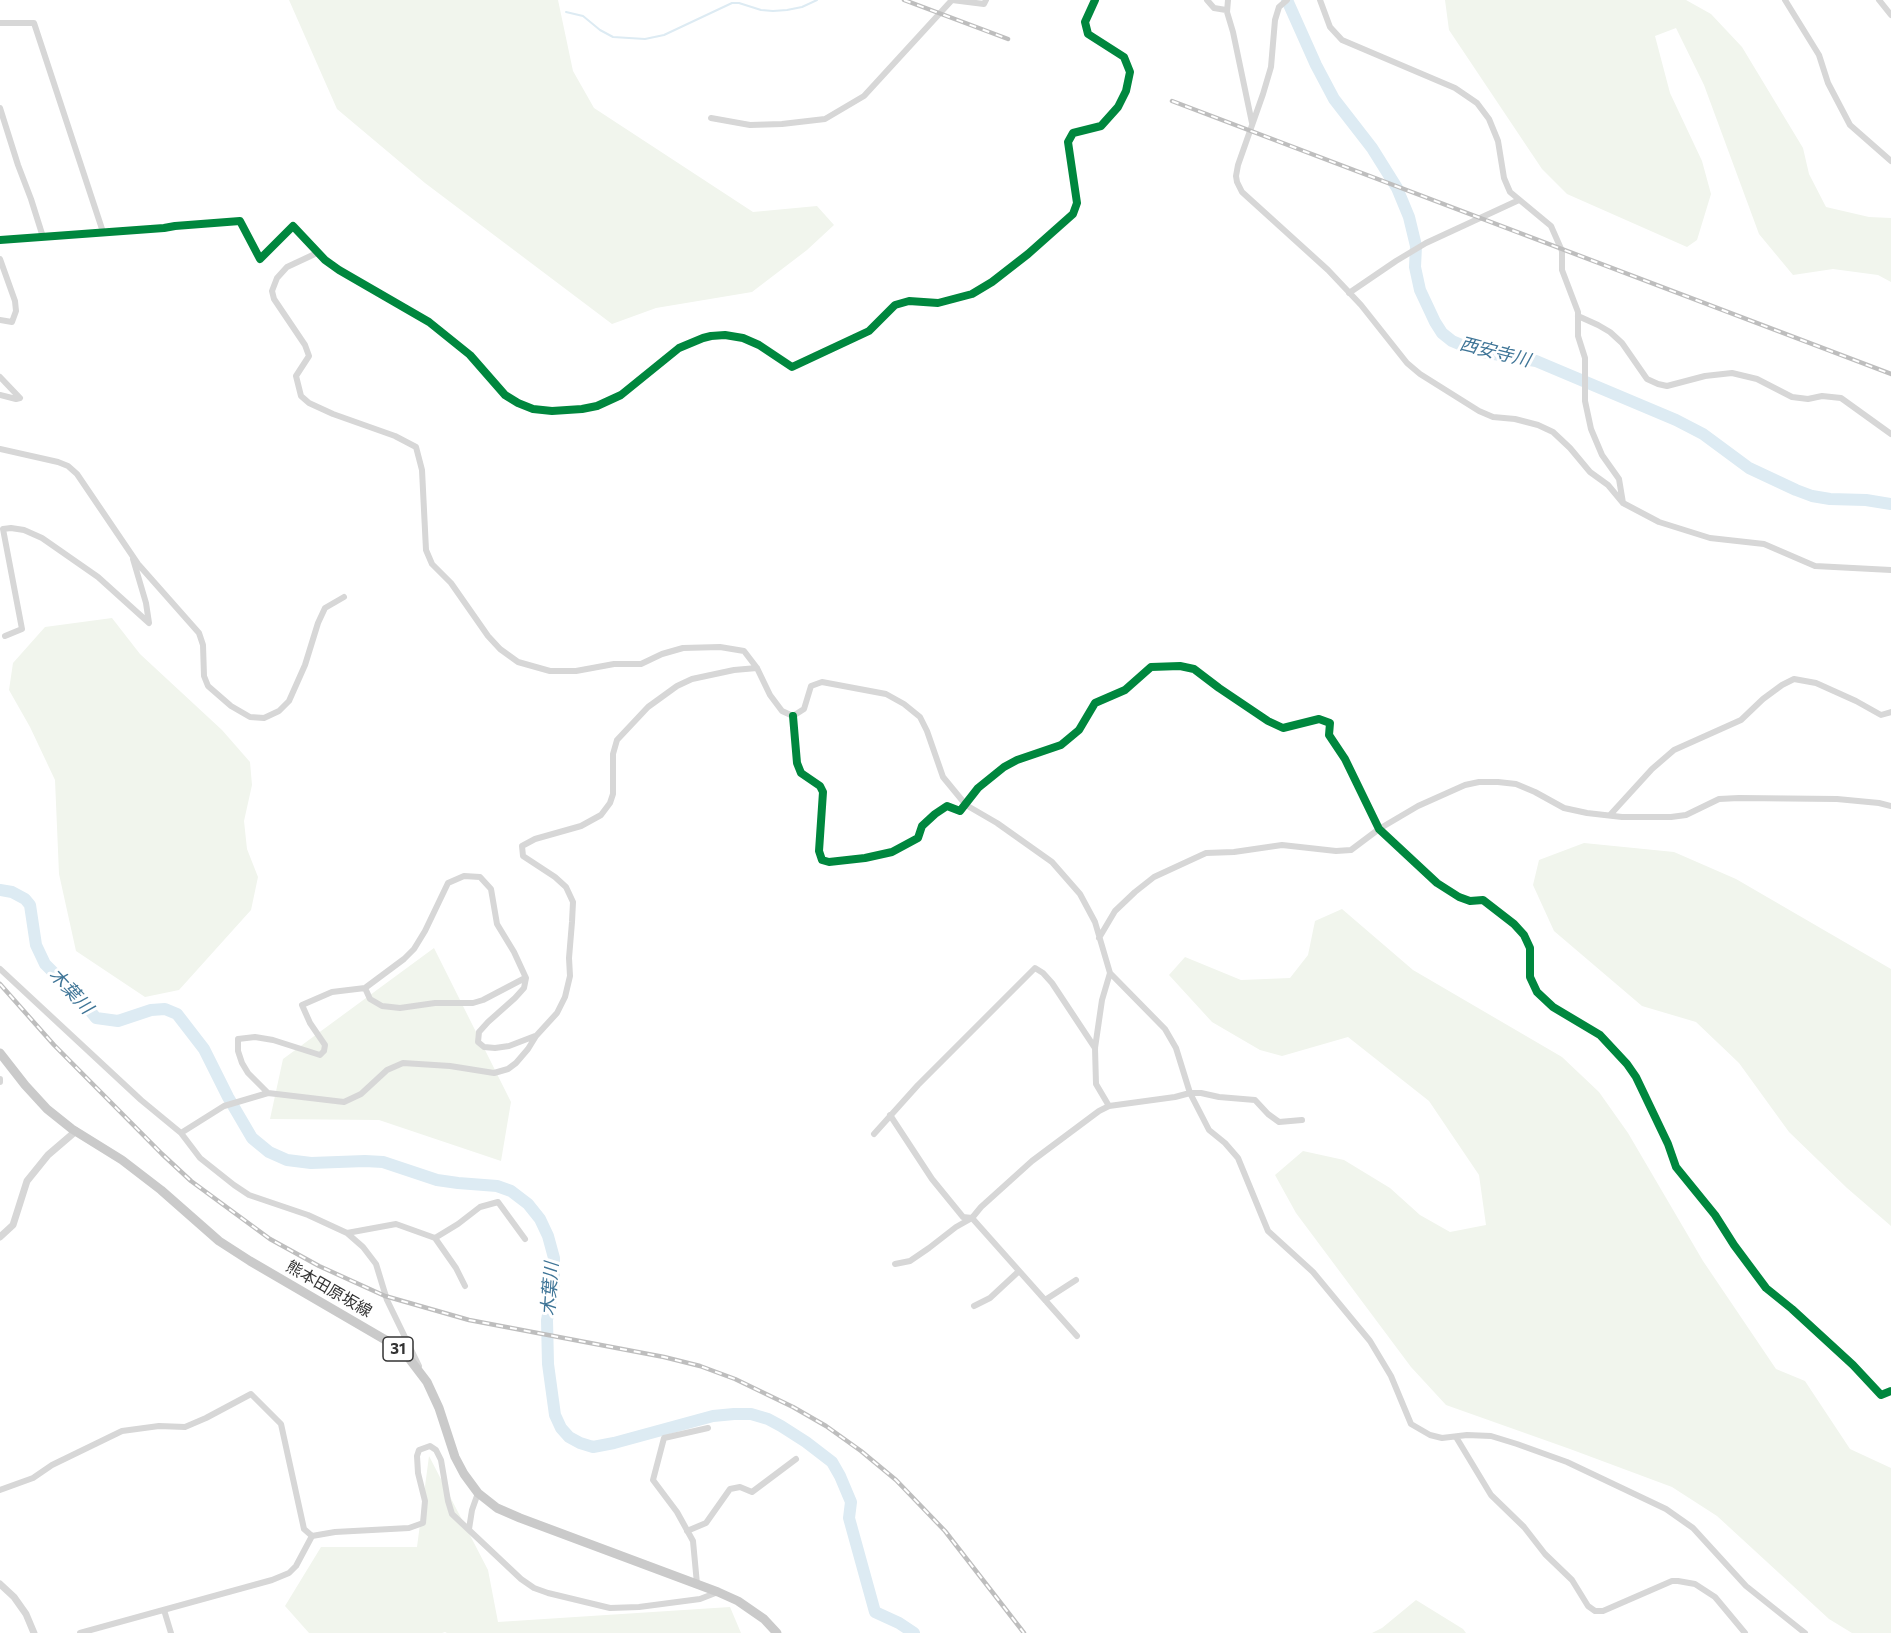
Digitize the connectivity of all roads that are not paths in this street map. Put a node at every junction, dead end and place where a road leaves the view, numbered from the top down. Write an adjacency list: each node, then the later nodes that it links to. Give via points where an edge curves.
1 (986, 0): 13 (street, via 984,4 952,0 864,96 825,119 750,125)
2 (1095, 0): 20 (street, via 1085,22 1088,34 1124,57 1130,72 1118,107 1101,126 1073,133 1068,142 1077,204 1073,214 1028,254 972,294 938,303 909,301 895,305 869,331 792,367 743,338 711,336 679,348 621,395 597,406 533,409 505,395 470,355 429,322)
3 (1207, 0): 9 (street, via 1214,8)
4 (1228, 0): 9 (street)
5 (1287, 0): 14 (street, via 1279,7 1275,20 1270,67)
6 (1320, 0): 16 (street, via 1330,27 1342,40 1455,88 1477,103 1498,141 1510,192)
7 (1785, 0): 15 (street, via 1819,56 1827,83 1850,124)
8 (1879, 0): 10 (street)
9 (1227, 12): 14 (street)
10 (1891, 15)
11 (0, 23): 17 (street, via 34,23)
12 (0, 108): 18 (street)
13 (711, 118)
14 (1252, 124): 22 (street, via 1236,176 1242,192)
15 (1891, 161)
16 (1519, 200): 22 (street, via 1426,243); 23 (street, via 1551,226 1562,251 1562,270)
17 (103, 232): 18 (street); 20 (street, via 240,221 260,259 293,226)
18 (42, 237): 19 (street)
19 (0, 240)
20 (317, 253): 34 (street, via 287,267 272,291 309,356 296,376 301,396 333,414 416,447 422,470 426,550 432,564 500,649 518,662 550,671 641,664 682,648 720,647 744,651)
21 (0, 259): 24 (street, via 16,311 12,322)
22 (1349, 293): 29 (street, via 1420,374 1479,411 1553,432)
23 (1578, 316): 27 (street, via 1610,332 1647,379 1658,384 1666,386 1732,373 1757,379 1792,397 1841,398); 29 (street, via 1591,429 1602,455 1619,479)
24 (0, 320)
25 (0, 377): 26 (street, via 20,398)
26 (0, 395)
27 (1891, 434)
28 (0, 449): 30 (street, via 68,466 85,483)
29 (1623, 503): 31 (street, via 1659,522 1710,538 1764,544 1815,566)
30 (131, 552): 32 (street, via 199,633 208,686 250,717 264,718 289,701 325,608); 33 (street, via 149,623 98,577 42,538 24,530 3,530 22,629)
31 (1891, 570)
32 (344, 597)
33 (5, 636)
34 (757, 668): 36 (street, via 782,711); 46 (street, via 692,679 648,707 617,740 613,794 601,816 522,846 523,856 566,887 573,902 566,997)
35 (1891, 712): 39 (street, via 1881,715 1816,683 1794,679 1741,720 1674,750)
36 (793, 716): 37 (street, via 804,709 812,686 822,682 886,694 920,717 943,777); 37 (street, via 797,763 801,773 823,792 819,851 822,860 892,852 918,838 922,826 947,806 960,811)
37 (966, 805): 40 (street, via 978,788 1004,767 1061,745 1073,736 1095,703 1125,690 1151,667 1180,666 1194,669 1283,728 1319,720 1330,723 1329,735); 41 (street, via 1052,862 1080,894)
38 (1891, 806): 39 (street, via 1828,799 1739,798 1719,800 1686,815 1671,817)
39 (1610, 815): 40 (street, via 1564,808 1516,784 1479,782 1418,806)
40 (1379, 829): 41 (street, via 1351,850 1282,844 1206,853 1154,877 1135,892 1115,911); 70 (street, via 1437,883 1459,897 1483,900 1514,924 1530,948 1530,977 1537,992 1553,1007 1600,1035 1627,1064 1676,1167 1766,1288 1881,1395)
41 (1099, 938): 43 (street)
42 (0, 969): 55 (street, via 141,1101)
43 (1110, 974): 47 (street); 50 (street, via 1165,1029 1176,1048)
44 (526, 978): 45 (street, via 473,1003 400,1008 382,1006 370,999); 45 (street, via 497,924 490,889 480,877 464,876 448,883 414,949); 46 (street, via 524,988 478,1032 478,1042 495,1048)
45 (365, 988): 49 (street, via 332,992 302,1005 325,1046 320,1055 273,1040 238,1039 242,1063)
46 (536, 1036): 49 (street, via 516,1063 494,1073 403,1063 344,1102)
47 (1095, 1048): 51 (street, via 1096,1084); 52 (street, via 1052,983 1035,968)
48 (0, 1053): 54 (main road, 熊本田原坂線 / 31, via 47,1108)
49 (268, 1093): 55 (street, via 224,1106)
50 (1190, 1093): 51 (street); 53 (street, via 1255,1100 1279,1122); 72 (street, via 1209,1130 1238,1158 1268,1231 1313,1272 1370,1341 1391,1376 1411,1424 1430,1435)
51 (1109, 1106): 57 (street, via 1032,1161)
52 (890, 1115): 56 (street); 57 (street, via 932,1179 963,1217)
53 (1302, 1120)
54 (76, 1131): 59 (street, via 48,1155 27,1181 12,1225); 69 (main road, 熊本田原坂線 / 31, via 160,1190 219,1241 389,1342 408,1357)
55 (181, 1133): 58 (street, via 200,1158 249,1195)
56 (874, 1134)
57 (972, 1218): 62 (street, via 910,1261); 63 (street)
58 (347, 1233): 60 (street, via 396,1224); 69 (street, via 376,1264 387,1300)
59 (0, 1238)
60 (435, 1238): 61 (street, via 480,1207 498,1202); 65 (street)
61 (525, 1239)
62 (895, 1264)
63 (1018, 1272): 66 (street); 67 (street, via 990,1298)
64 (1076, 1280): 66 (street)
65 (465, 1286)
66 (1045, 1300): 68 (street)
67 (974, 1306)
68 (1077, 1336)
69 (427, 1382): 75 (main road, 熊本田原坂線 / 31, via 455,1457)
70 (1891, 1391)
71 (708, 1428): 77 (street, via 664,1438 653,1480)
72 (1456, 1437): 87 (street, via 1491,1495 1572,1580 1595,1611 1678,1581 1695,1584 1715,1597); 88 (street, via 1491,1436 1517,1444 1567,1462 1666,1509 1693,1528 1746,1586)
73 (796, 1459): 77 (street, via 752,1492 740,1487 730,1489 706,1523)
74 (0, 1490): 78 (street, via 33,1478 122,1431 185,1427 251,1394 281,1424 304,1529)
75 (478, 1493): 76 (street); 80 (main road, 熊本田原坂線 / 31, via 520,1518)
76 (468, 1529): 78 (street, via 452,1514 441,1460 430,1446 419,1450 417,1456 425,1501 423,1523 409,1528); 81 (street, via 521,1579 548,1593 612,1608 700,1599)
77 (687, 1530): 80 (street, via 693,1541)
78 (312, 1536): 82 (street, via 289,1573)
79 (0, 1584): 83 (street, via 20,1605)
80 (697, 1584): 81 (main road, 熊本田原坂線 / 31)
81 (718, 1592): 86 (main road, 熊本田原坂線 / 31, via 764,1619)
82 (164, 1610): 84 (street); 85 (street)
83 (34, 1633)
84 (80, 1633)
85 (171, 1633)
86 (777, 1633)
87 (1745, 1633)
88 (1805, 1633)

